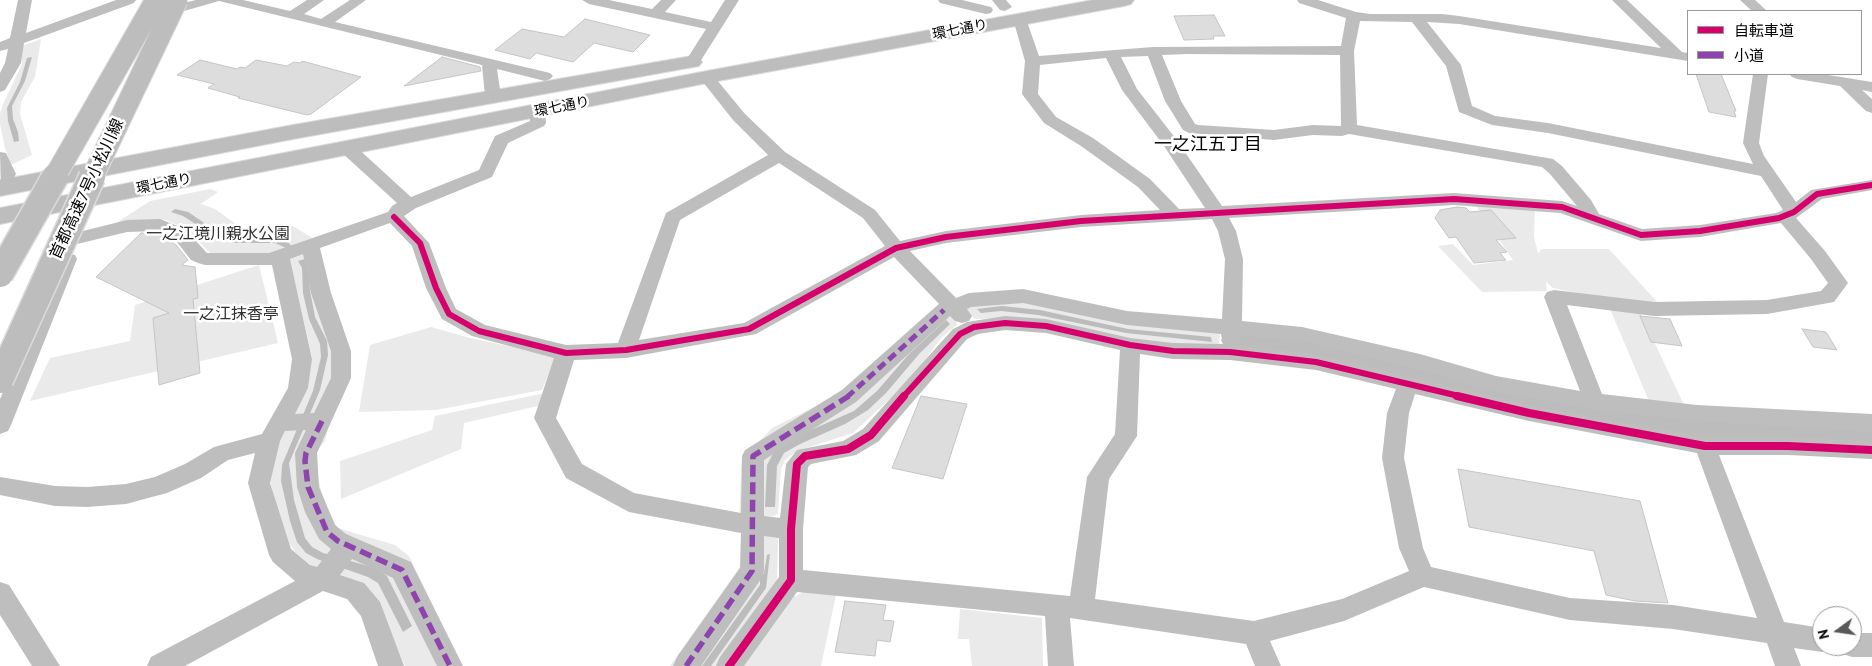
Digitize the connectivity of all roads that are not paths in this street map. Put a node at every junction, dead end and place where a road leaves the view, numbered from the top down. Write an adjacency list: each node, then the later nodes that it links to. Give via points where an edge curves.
1 (25, 0): 27 (street)
2 (129, 0): 27 (street)
3 (146, 0): 51 (street)
4 (156, 0): 68 (main road, 首都高速7号小松川線, bridge)
5 (213, 0): 18 (street)
6 (225, 0): 23 (street)
7 (317, 0): 23 (street)
8 (359, 0): 25 (street)
9 (589, 0): 22 (street)
10 (670, 0): 22 (street)
11 (732, 0): 26 (street)
12 (945, 0): 19 (street)
13 (1042, 0): 19 (main road, 環七通り)
14 (1124, 0): 19 (main road, 環七通り)
15 (1304, 0): 20 (street)
16 (1619, 0): 32 (street)
17 (1747, 0): 21 (street)
18 (182, 2): 49 (street); 75 (main road, 首都高速7号小松川線, bridge, via 103,153)
19 (1003, 9): 33 (street); 35 (main road, 環七通り); 35 (main road, 環七通り)
20 (1344, 9): 24 (street, via 1370,18); 30 (street)
21 (1759, 10)
22 (655, 14): 26 (street)
23 (292, 16): 25 (street)
24 (1416, 18): 32 (street, via 1458,20); 50 (street, via 1453,65 1465,109 1492,120 1548,128)
25 (324, 24): 34 (street)
26 (716, 27): 35 (street)
27 (18, 41): 28 (street); 40 (street, via 13,63)
28 (0, 47)
29 (1153, 51): 30 (street); 31 (street); 45 (street, via 1173,101 1189,127 1195,130 1274,135)
30 (1347, 51): 45 (street)
31 (1111, 54): 33 (street); 57 (street, via 1130,90)
32 (1682, 56)
33 (1033, 61): 59 (street, via 1030,94 1050,120 1144,183)
34 (489, 63): 38 (street); 42 (street)
35 (700, 70): 42 (main road, 環七通り); 44 (main road, 環七通り); 47 (street, via 739,117)
36 (1761, 75): 50 (street, via 1752,143)
37 (1811, 75): 39 (street)
38 (545, 76)
39 (1838, 77): 41 (street); 43 (street)
40 (0, 87)
41 (1872, 87)
42 (493, 96): 49 (main road, 環七通り)
43 (1872, 108)
44 (537, 112): 46 (main road, 環七通り); 55 (street, via 538,123 501,140 486,173)
45 (1349, 129): 62 (street, via 1547,163 1585,204)
46 (347, 148): 54 (main road, 環七通り); 55 (street)
47 (779, 156): 65 (street, via 869,214); 72 (street, via 672,217)
48 (0, 157): 53 (street, via 7,174)
49 (109, 167): 51 (main road, 環七通り); 54 (street)
50 (1767, 172): 58 (street)
51 (43, 180): 53 (main road, 環七通り); 56 (street)
52 (1872, 185): 58 (street, via 1817,194)
53 (1, 188)
54 (95, 197): 56 (main road, 環七通り); 63 (street)
55 (409, 205): 61 (street, via 398,210)
56 (24, 212): 60 (main road, 環七通り); 66 (street)
57 (1217, 212): 59 (street); 62 (street, via 1454,200 1562,207); 70 (street, via 1227,231 1234,259)
58 (1789, 214): 62 (street, via 1700,232 1641,235); 77 (street, via 1838,283 1827,297 1767,307 1654,309 1554,297)
59 (1174, 215): 65 (street, via 1080,221 946,237)
60 (0, 216)
61 (394, 217): 64 (street); 74 (street, via 420,243 449,314 479,331)
62 (1592, 218)
63 (77, 238): 67 (street, via 126,226 160,225 179,234 198,256 205,259 270,259); 80 (street)
64 (310, 245): 67 (street); 78 (street, via 321,293 341,351 341,378)
65 (896, 248): 69 (street); 72 (street, via 749,329)
66 (0, 251)
67 (280, 256): 81 (street, via 302,359 298,388)
68 (0, 274)
69 (958, 315): 70 (street, via 969,300 1023,296 1127,318); 71 (street, via 1046,326); 85 (street, via 960,334 870,435 848,449 805,456 797,464); 85 (street, via 849,396 753,456)
70 (1232, 327): 73 (street); 77 (street, via 1302,334 1496,384)
71 (1130, 344): 73 (street, via 1173,351); 90 (street, via 1126,436 1098,477)
72 (626, 350): 74 (street)
73 (1230, 352): 76 (street, via 1316,362)
74 (566, 353): 85 (street, via 545,418 574,470 628,502)
75 (0, 380)
76 (1408, 384): 82 (street, via 1529,413); 87 (street, via 1398,413 1394,458 1411,548)
77 (1595, 402): 79 (street, via 1697,413)
78 (318, 421): 81 (street); 86 (street, via 306,453 308,487 327,532 338,541)
79 (1872, 424)
80 (0, 425)
81 (279, 429): 84 (street, via 222,453 159,486 126,494 63,496); 86 (street, via 260,483 282,555 302,573)
82 (1706, 446): 83 (street); 91 (street)
83 (1872, 450)
84 (0, 486)
85 (771, 527): 88 (street); 98 (street, via 752,571)
86 (336, 561): 95 (street); 96 (street, via 371,610); 97 (street, via 402,570)
87 (1423, 576): 91 (street, via 1570,609); 92 (street, via 1344,610)
88 (791, 580): 90 (street); 99 (street)
89 (0, 593): 94 (street)
90 (1069, 607): 92 (street); 100 (street)
91 (1774, 631): 93 (street); 102 (street)
92 (1254, 633): 101 (street)
93 (1812, 638)
94 (47, 666)
95 (160, 666)
96 (391, 666)
97 (450, 666)
98 (686, 666)
99 (729, 666)
100 (1061, 666)
101 (1268, 666)
102 (1788, 666)

